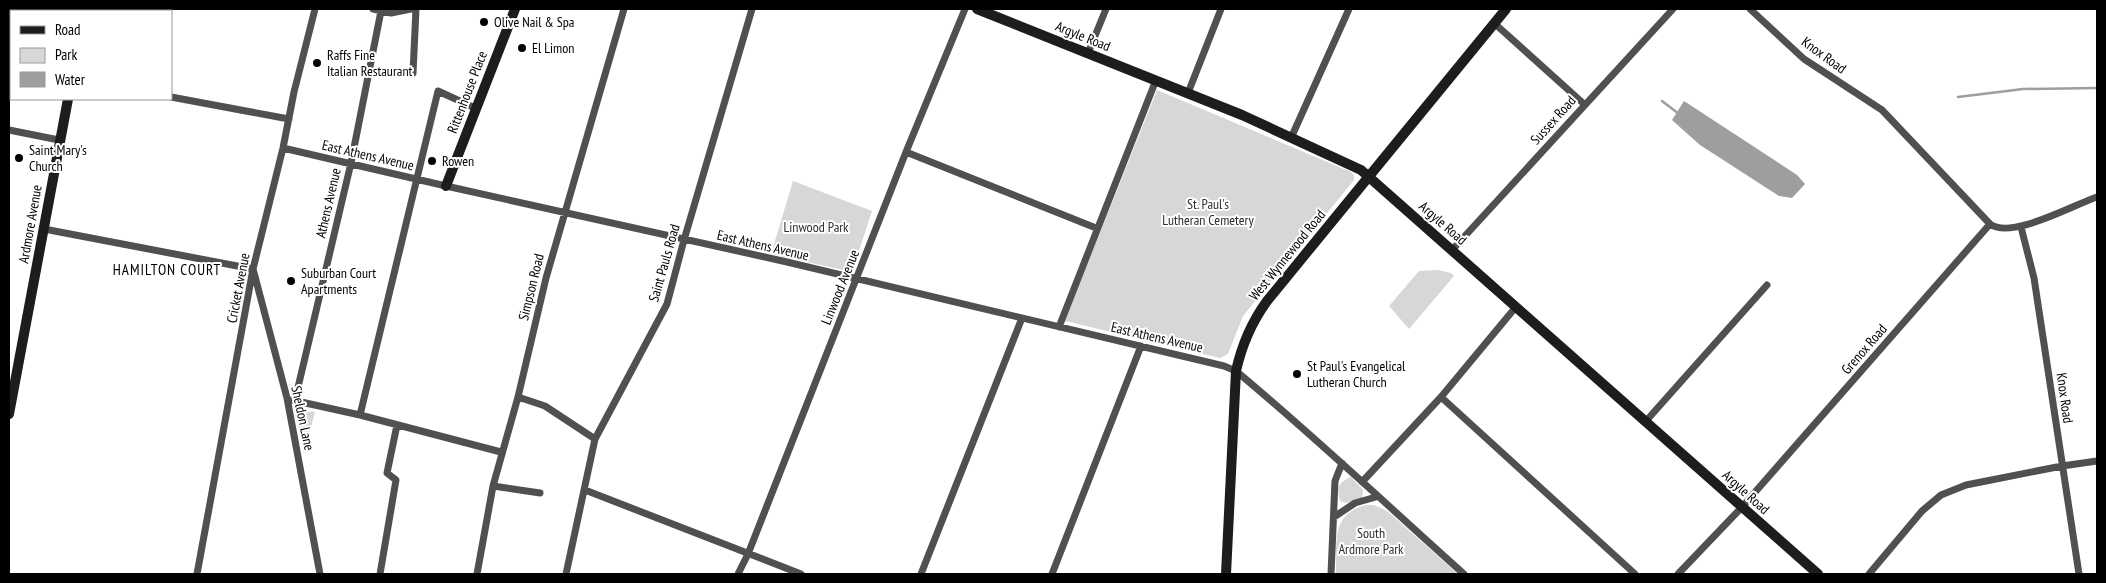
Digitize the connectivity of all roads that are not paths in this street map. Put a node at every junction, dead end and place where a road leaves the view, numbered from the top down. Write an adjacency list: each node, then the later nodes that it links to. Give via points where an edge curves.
1 (315, 9): 26 (street, Cricket Avenue)
2 (373, 9): 16 (street)
3 (411, 9): 16 (street, via 391,13)
4 (416, 9): 19 (street)
5 (515, 9): 25 (street, Rittenhouse Place)
6 (624, 9): 37 (street, Simpson Road)
7 (752, 9): 42 (street, Saint Pauls Road)
8 (966, 9): 31 (street, Linwood Avenue)
9 (977, 9): 18 (street, Argyle Road)
10 (1106, 9): 18 (street)
11 (1222, 9): 21 (street)
12 (1349, 9): 28 (street)
13 (1506, 9): 17 (street, West Wynnewood Road)
14 (1673, 9): 24 (street, Sussex Road)
15 (1750, 9): 38 (street, Knox Road, via 1804,59 1882,110)
16 (381, 10): 32 (street, Athens Avenue)
17 (1494, 23): 24 (street); 33 (street, West Wynnewood Road)
18 (1088, 53): 20 (street, Argyle Road)
19 (413, 73)
20 (1156, 80): 21 (street, Argyle Road); 40 (street)
21 (1188, 93): 28 (street, Argyle Road)
22 (172, 97): 26 (street)
23 (68, 100): 29 (street, Ardmore Avenue)
24 (1584, 104): 43 (street, Sussex Road)
25 (475, 108): 34 (street, via 438,91); 35 (street, Rittenhouse Place)
26 (289, 119): 30 (street, Cricket Avenue)
27 (9, 130): 29 (street)
28 (1291, 138): 33 (street, Argyle Road)
29 (60, 140): 41 (street, Ardmore Avenue)
30 (283, 148): 32 (street, East Athens Avenue); 44 (street, Cricket Avenue)
31 (906, 152): 40 (street); 45 (street, Linwood Avenue)
32 (351, 163): 34 (street, East Athens Avenue); 55 (street, Athens Avenue)
33 (1369, 176): 43 (street, Argyle Road); 51 (street, West Wynnewood Road, via 1254,319 1242,346)
34 (416, 178): 35 (street, East Athens Avenue); 57 (street)
35 (446, 186): 37 (street, East Athens Avenue)
36 (2097, 197): 39 (street)
37 (563, 213): 42 (street, East Athens Avenue); 52 (street, Simpson Road)
38 (1990, 224): 39 (street, via 2002,230); 70 (street, Grenox Road)
39 (2021, 227): 64 (street, Knox Road, via 2034,278)
40 (1096, 228): 49 (street)
41 (44, 229): 44 (street); 56 (street, Ardmore Avenue)
42 (684, 240): 45 (street, East Athens Avenue); 60 (street, Saint Pauls Road, via 667,304)
43 (1452, 249): 47 (street, Argyle Road)
44 (253, 269): 54 (street, Sheldon Lane); 73 (street, Cricket Avenue)
45 (856, 280): 48 (street, East Athens Avenue); 72 (street, Linwood Avenue)
46 (1768, 285): 58 (street)
47 (1515, 308): 53 (street); 58 (street, Argyle Road)
48 (1022, 318): 49 (street, East Athens Avenue); 80 (street)
49 (1059, 327): 50 (street, East Athens Avenue)
50 (1140, 346): 51 (street, East Athens Avenue); 81 (street)
51 (1236, 371): 63 (street); 82 (street, West Wynnewood Road)
52 (518, 397): 60 (street, via 545,406); 61 (street, Simpson Road)
53 (1441, 397): 65 (street); 85 (street)
54 (287, 398): 55 (street); 74 (street, Sheldon Lane)
55 (295, 400): 57 (street)
56 (9, 414)
57 (360, 415): 59 (street)
58 (1646, 421): 70 (street, Argyle Road)
59 (397, 425): 61 (street); 75 (street, via 387,473 396,480)
60 (595, 439): 67 (street, Saint Pauls Road)
61 (501, 452): 66 (street, Simpson Road)
62 (2097, 462): 64 (street)
63 (1342, 463): 65 (street); 71 (street, via 1335,481)
64 (2062, 466): 88 (street, via 1966,485 1941,495 1922,511); 89 (street, Knox Road)
65 (1362, 482): 69 (street)
66 (493, 486): 68 (street); 76 (street, Simpson Road)
67 (586, 490): 72 (street); 77 (street, Saint Pauls Road)
68 (540, 493)
69 (1376, 497): 71 (street, via 1355,503); 84 (street)
70 (1742, 507): 86 (street, Grenox Road); 87 (street, Argyle Road)
71 (1334, 517): 83 (street)
72 (748, 554): 78 (street, Linwood Avenue); 79 (street)
73 (197, 574)
74 (320, 574)
75 (380, 574)
76 (477, 574)
77 (566, 574)
78 (738, 574)
79 (801, 574)
80 (921, 574)
81 (1052, 574)
82 (1226, 574)
83 (1331, 574)
84 (1464, 574)
85 (1635, 574)
86 (1678, 574)
87 (1818, 574)
88 (1869, 574)
89 (2079, 574)

